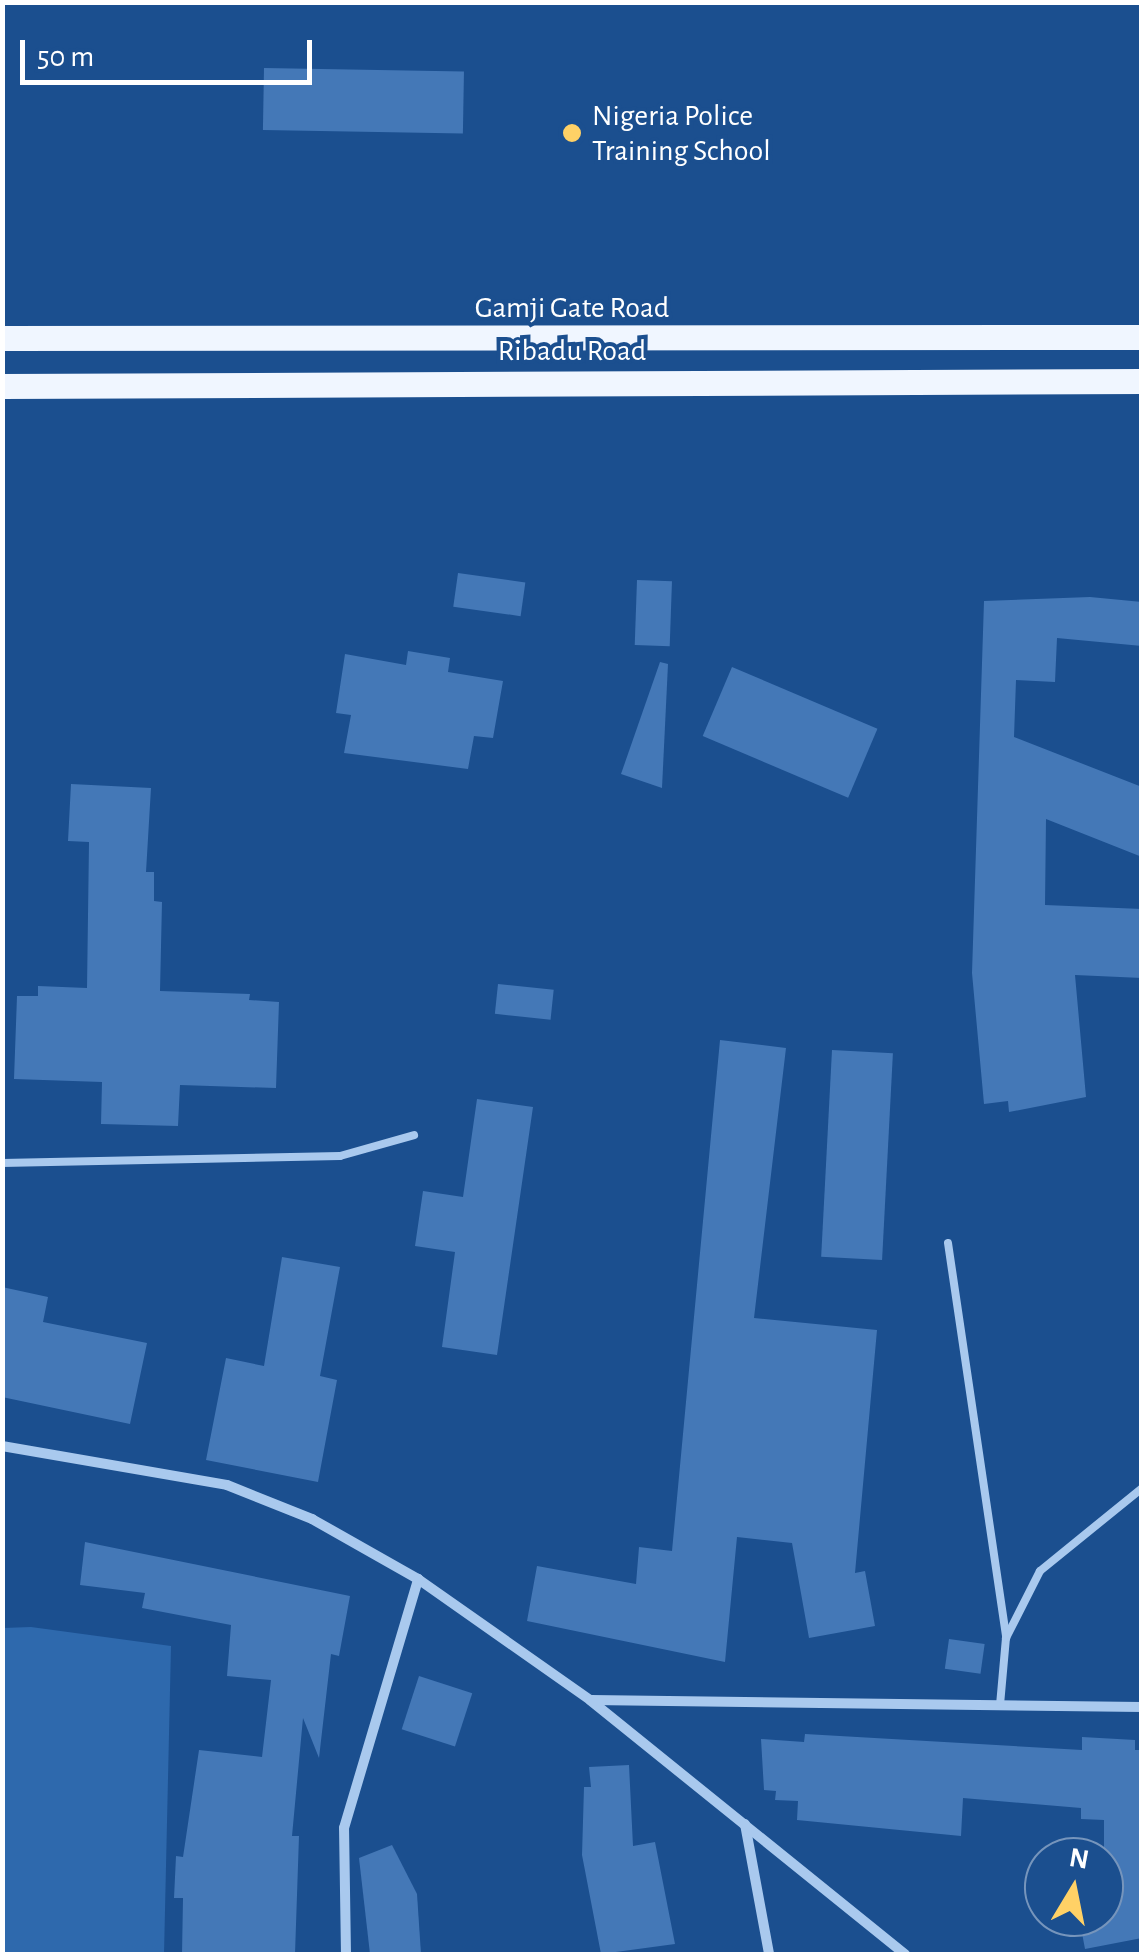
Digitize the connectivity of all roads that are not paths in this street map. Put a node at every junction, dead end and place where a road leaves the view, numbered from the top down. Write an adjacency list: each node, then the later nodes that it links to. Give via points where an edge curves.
1 (1142, 337): 2 (main road, Gamji Gate Road)
2 (2, 338)
3 (1140, 382): 4 (main road, Ribadu Road)
4 (2, 386)
5 (414, 1136): 6 (lane, via 340,1156)
6 (2, 1162)
7 (948, 1243): 11 (lane)
8 (2, 1446): 10 (street, via 227,1485 312,1518)
9 (1142, 1488): 11 (lane, via 1040,1572)
10 (418, 1579): 12 (street); 16 (street, via 344,1828)
11 (1006, 1638): 13 (lane)
12 (590, 1700): 13 (street); 15 (street)
13 (1000, 1706): 14 (street)
14 (1142, 1707)
15 (745, 1823): 17 (street); 18 (street)
16 (346, 1954)
17 (769, 1954)
18 (905, 1954)

